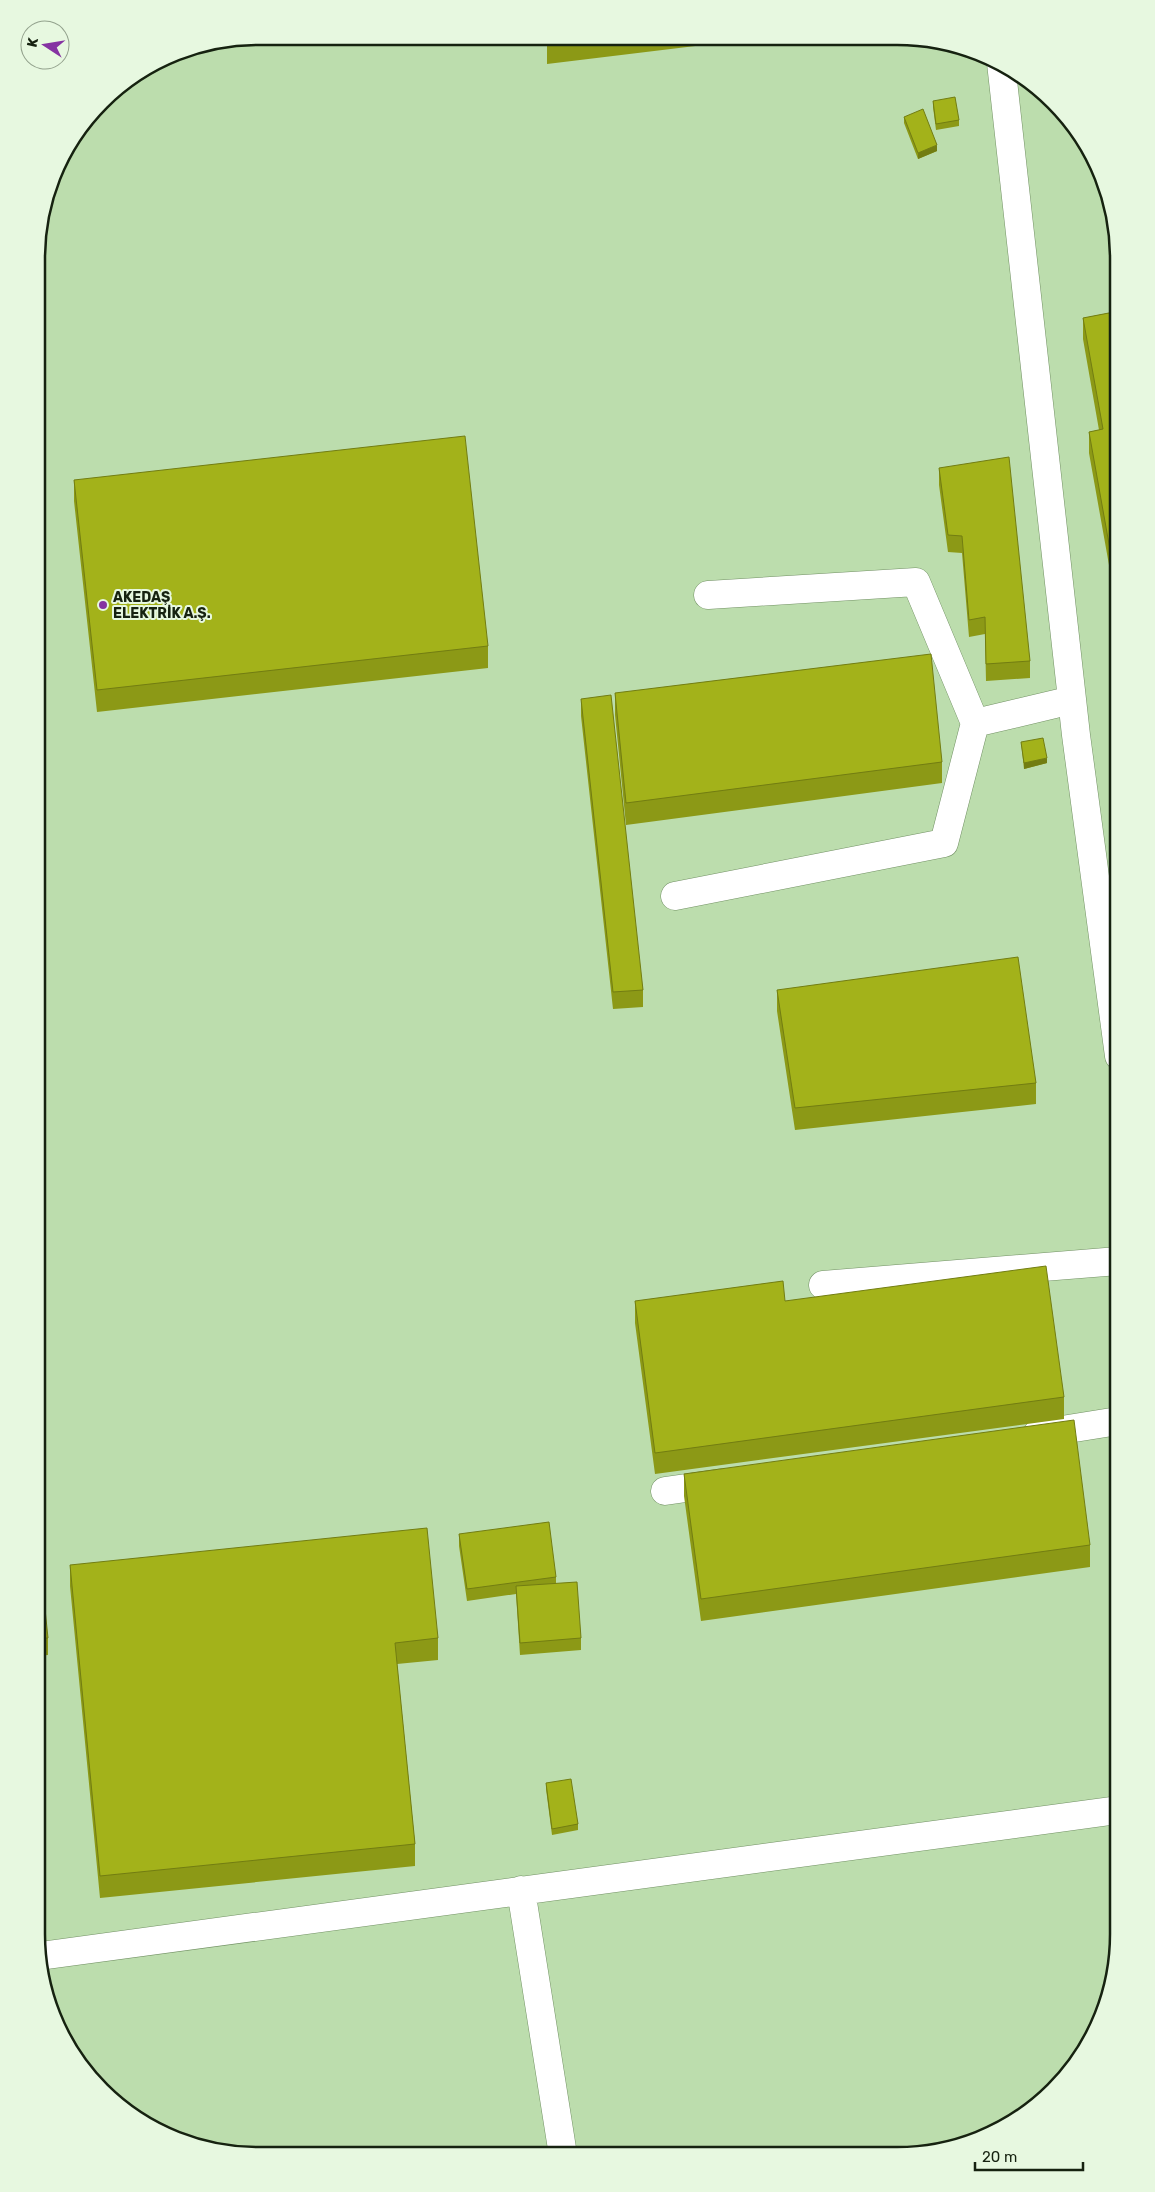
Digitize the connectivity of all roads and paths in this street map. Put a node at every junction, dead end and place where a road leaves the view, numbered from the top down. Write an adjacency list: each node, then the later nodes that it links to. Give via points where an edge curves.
1 (1002, 73): 3 (street)
2 (708, 595): 4 (street, via 916,582)
3 (1072, 700): 4 (street); 6 (street)
4 (975, 723): 5 (street, via 944,843)
5 (675, 896)
6 (1110, 994)
7 (1110, 1262): 8 (street)
8 (823, 1285)
9 (1110, 1422): 10 (street)
10 (1010, 1438)
11 (744, 1479): 12 (street)
12 (665, 1491)
13 (1110, 1811): 14 (street)
14 (520, 1890): 15 (street); 16 (street)
15 (46, 1955)
16 (562, 2147)

